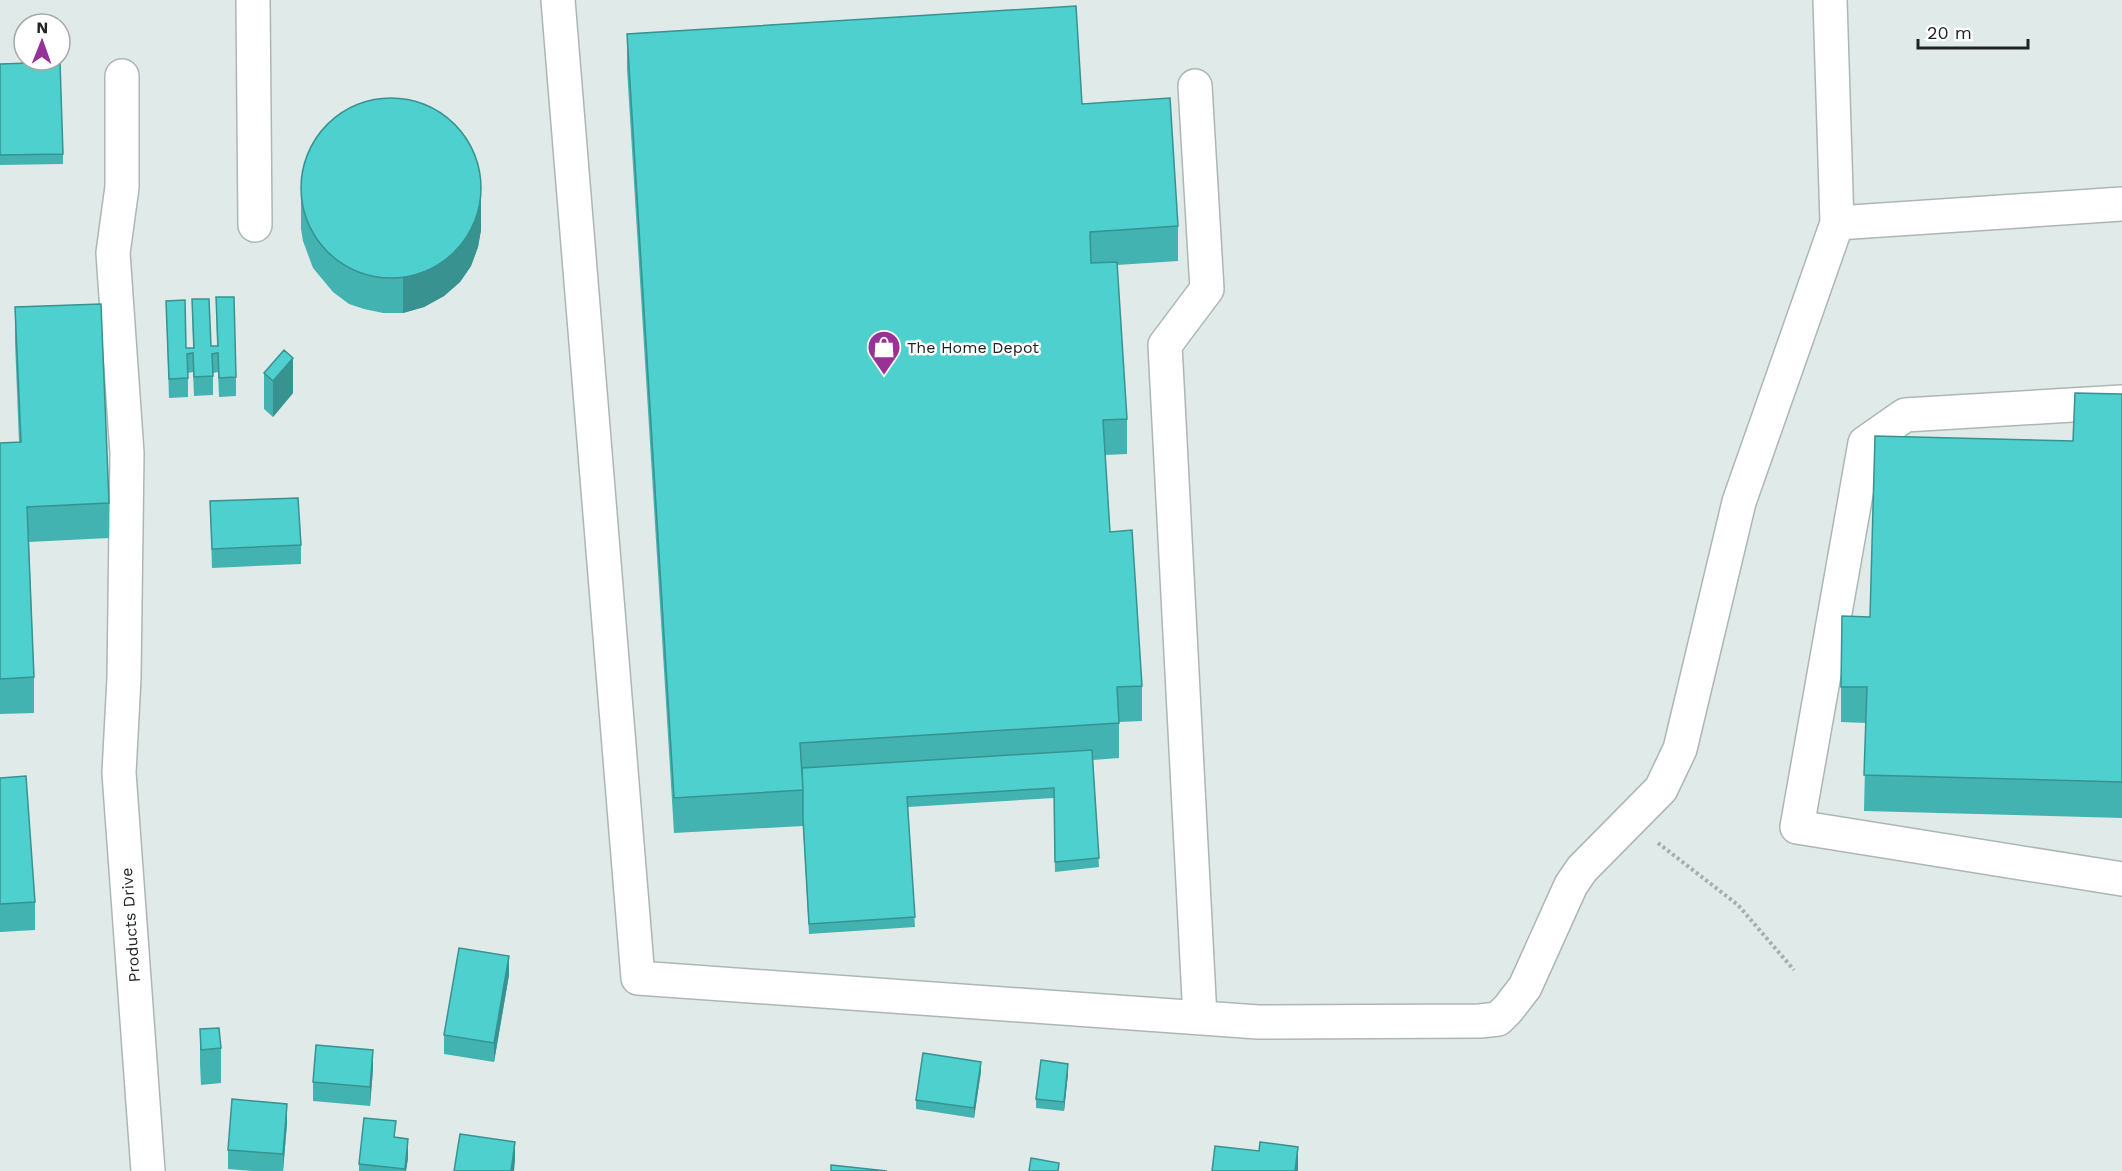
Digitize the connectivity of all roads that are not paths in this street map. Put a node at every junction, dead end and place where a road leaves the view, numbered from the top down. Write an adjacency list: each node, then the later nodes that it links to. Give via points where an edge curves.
1 (253, 0): 8 (street)
2 (558, 0): 11 (street, via 638,978)
3 (1830, 0): 7 (street)
4 (122, 76): 12 (street, Products Drive, via 122,187 113,253 128,453 119,773)
5 (1195, 86): 11 (street, via 1207,289 1166,345)
6 (2122, 204): 7 (street)
7 (1837, 223): 11 (street, via 1739,501 1680,749 1661,789 1582,868 1525,987 1498,1019 1480,1021 1258,1022)
8 (255, 225)
9 (2122, 402): 10 (street, via 1905,415 1865,443 1797,827)
10 (2122, 879)
11 (1200, 1018)
12 (148, 1171)

